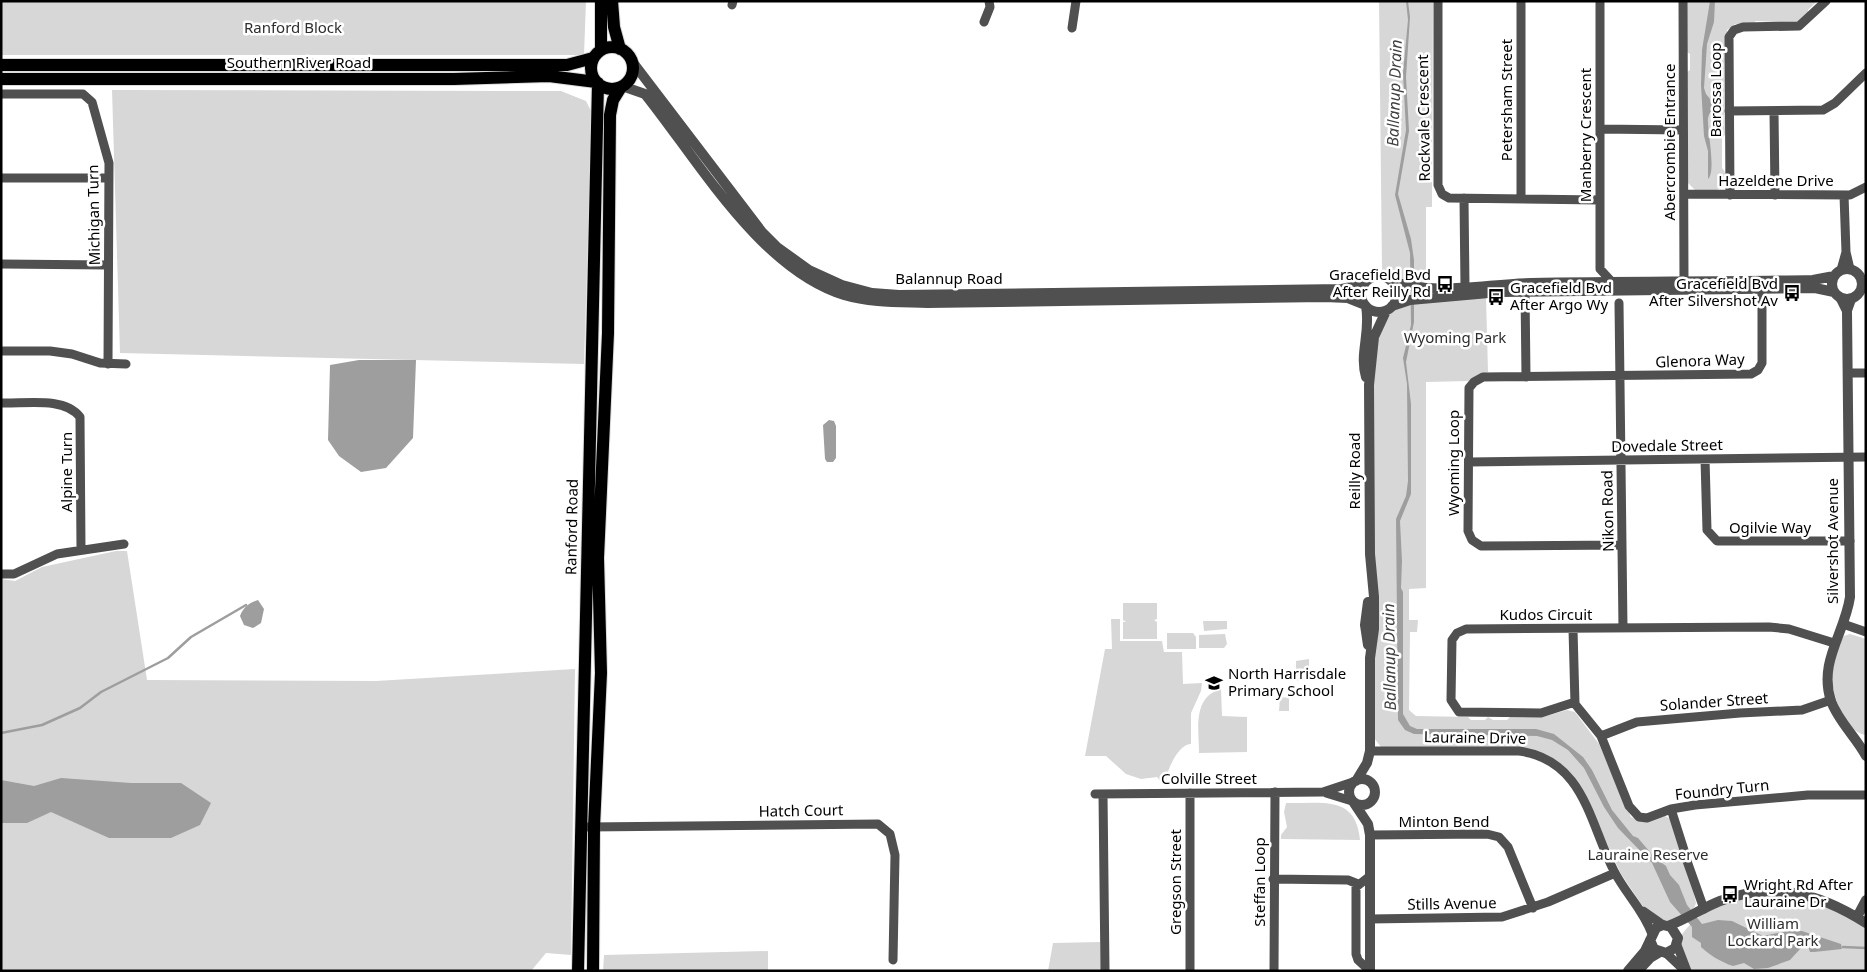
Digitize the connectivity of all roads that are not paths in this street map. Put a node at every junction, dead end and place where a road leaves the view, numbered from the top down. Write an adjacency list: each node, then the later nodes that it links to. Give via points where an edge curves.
1 (601, 1): 13 (main road)
2 (612, 1): 12 (main road)
3 (989, 1): 10 (street)
4 (1076, 1): 11 (street)
5 (1438, 1): 32 (street, Rockvale Crescent, via 1438,188 1447,198)
6 (1521, 1): 33 (street, Petersham Street)
7 (1600, 1): 23 (street, Manberry Crescent)
8 (1683, 1): 24 (street, Abercrombie Entrance)
9 (1826, 1): 21 (street, Barossa Loop, via 1799,26 1743,27 1731,33 1728,41)
10 (984, 22)
11 (1072, 28)
12 (620, 49): 13 (main road, via 610,47); 14 (main road)
13 (597, 54): 15 (main road, Southern River Road, via 568,65); 18 (main road, via 591,68)
14 (632, 60): 19 (main road, via 632,74); 51 (street, Balannup Road, via 762,232 787,255 816,274 860,290)
15 (1, 65)
16 (1866, 72): 22 (street, via 1828,108)
17 (1, 79): 18 (main road, Southern River Road, via 549,76)
18 (597, 82): 19 (main road, via 609,88); 97 (main road, Ranford Road)
19 (621, 86): 51 (street, Balannup Road, via 645,94 752,231 789,266 844,295 880,302); 97 (main road, Ranford Road, via 613,100 610,115 608,333 598,558 601,673)
20 (1, 94): 26 (street, Michigan Turn, via 87,96 92,102 108,159)
21 (1729, 111): 22 (street); 29 (street, Barossa Loop)
22 (1774, 111): 30 (street)
23 (1600, 129): 24 (street); 34 (street, Manberry Crescent)
24 (1683, 130): 28 (street, Abercrombie Entrance)
25 (1, 178): 26 (street)
26 (109, 178): 36 (street, Michigan Turn)
27 (1866, 187): 31 (street, Hazeldene Drive)
28 (1684, 194): 29 (street, Hazeldene Drive); 42 (street, Abercrombie Entrance)
29 (1730, 194): 30 (street, Hazeldene Drive)
30 (1775, 195): 31 (street, Hazeldene Drive)
31 (1844, 195): 38 (street)
32 (1464, 198): 33 (street, Rockvale Crescent); 43 (street)
33 (1522, 198): 34 (street, Rockvale Crescent)
34 (1600, 200): 37 (street, Manberry Crescent)
35 (1, 264): 36 (street)
36 (108, 265): 57 (street, Michigan Turn)
37 (1600, 269): 41 (street); 44 (street)
38 (1850, 273): 42 (street, via 1813,280); 46 (street, via 1862,283); 49 (street, via 1832,284)
39 (1368, 280): 40 (street, via 1379,276); 51 (street, Balannup Road, via 1342,289); 53 (street, via 1360,293)
40 (1391, 281): 43 (street, via 1418,288); 54 (street, via 1397,294)
41 (1588, 282): 43 (street); 44 (street)
42 (1684, 282): 44 (street)
43 (1465, 286)
44 (1610, 287): 47 (street); 48 (street); 52 (street)
45 (1762, 289): 48 (street); 49 (street, via 1815,288); 62 (street, Glenora Way, via 1762,363 1755,372)
46 (1863, 290): 50 (street)
47 (1525, 291): 54 (street, via 1410,300); 61 (street)
48 (1628, 291): 52 (street)
49 (1836, 294): 50 (street); 55 (street, Silvershot Avenue)
50 (1852, 298): 55 (street, Silvershot Avenue)
51 (943, 299): 53 (street, Balannup Road, via 1348,298)
52 (1619, 303): 62 (street, Nikon Road)
53 (1364, 305): 54 (street, via 1376,312); 63 (street, Reilly Road, via 1369,328 1364,358)
54 (1389, 308): 63 (street, Reilly Road, via 1374,337)
55 (1847, 312): 59 (street, Silvershot Avenue)
56 (1, 351): 57 (street, via 50,350)
57 (108, 364): 58 (street)
58 (126, 364)
59 (1849, 373): 60 (street); 65 (street, Silvershot Avenue)
60 (1866, 373)
61 (1526, 377): 62 (street, Wyoming Loop); 69 (street, Wyoming Loop, via 1483,378 1471,385 1468,394)
62 (1620, 377): 68 (street, Nikon Road)
63 (1369, 385): 84 (street, Reilly Road, via 1370,556 1365,625 1370,658)
64 (1, 403): 73 (street, Alpine Turn, via 61,404 80,417)
65 (1848, 457): 66 (street, Dovedale Street); 67 (street, Dovedale Street); 70 (street, Silvershot Avenue)
66 (1866, 457)
67 (1705, 459): 68 (street, Dovedale Street); 70 (street, Ogilvie Way, via 1706,530 1717,541)
68 (1621, 460): 69 (street, Dovedale Street); 72 (street, Nikon Road)
69 (1469, 462): 72 (street, Wyoming Loop, via 1468,531 1469,536 1481,546)
70 (1850, 540): 75 (street, Silvershot Avenue, via 1850,597)
71 (124, 544): 73 (street)
72 (1622, 545): 76 (street, Nikon Road)
73 (81, 549): 74 (street, via 48,556 14,574)
74 (1, 574)
75 (1843, 624): 78 (street); 79 (street, Silvershot Avenue)
76 (1623, 628): 77 (street, Kudos Circuit); 79 (street, Kudos Circuit, via 1782,628)
77 (1573, 629): 81 (street); 81 (street, Kudos Circuit, via 1466,630 1457,633 1452,646 1451,700 1456,709 1464,713 1541,713)
78 (1866, 632)
79 (1834, 643): 80 (street, Silvershot Avenue, via 1828,673)
80 (1831, 700): 82 (street, Solander Street, via 1802,710 1637,722); 83 (street, Silvershot Avenue)
81 (1575, 702): 82 (street, Foundry Turn)
82 (1600, 736): 95 (street, Foundry Turn, via 1634,814 1647,818)
83 (1863, 742): 85 (street, Silvershot Avenue)
84 (1370, 751): 86 (street, Reilly Road); 101 (street, Lauraine Drive, via 1519,751 1545,758 1565,772 1579,790)
85 (1866, 756)
86 (1367, 763): 87 (street, Reilly Road); 88 (street, Reilly Road)
87 (1354, 782): 88 (street, via 1366,780); 90 (street, Colville Street); 94 (street, via 1349,790)
88 (1372, 784): 93 (street, via 1375,793)
89 (1275, 792): 90 (street, Colville Street); 91 (street, Colville Street); 103 (street, Steffan Loop)
90 (1323, 792): 94 (street, Colville Street)
91 (1190, 793): 118 (street, Colville Street, via 1099,794); 119 (street, Gregson Street)
92 (1866, 795): 95 (street, Foundry Turn, via 1808,795)
93 (1372, 800): 94 (street, via 1365,805); 96 (street)
94 (1353, 802): 96 (street)
95 (1671, 809): 99 (street)
96 (1368, 824): 98 (street)
97 (589, 827): 115 (street, Hatch Court, via 878,824 890,834 895,855); 116 (main road, Ranford Road); 117 (main road, Ranford Road)
98 (1370, 835): 102 (street); 106 (street, Minton Bend, via 1486,834 1499,837 1508,847)
99 (1684, 850)
100 (1687, 861): 108 (street)
101 (1615, 873): 106 (street, Stills Avenue); 107 (street, Lauraine Drive)
102 (1370, 876): 104 (street); 109 (street)
103 (1273, 879): 104 (street, via 1348,880); 120 (street, Steffan Loop)
104 (1358, 884): 121 (street, via 1355,896 1356,954)
105 (1866, 900): 110 (street)
106 (1533, 908): 109 (street, Stills Avenue, via 1492,918)
107 (1641, 909): 111 (street, Lauraine Drive); 112 (street, Lauraine Drive)
108 (1693, 916): 110 (street, via 1741,895 1780,891 1819,898); 111 (street); 113 (street)
109 (1370, 919): 121 (street)
110 (1861, 920)
111 (1666, 926): 112 (street, via 1656,928); 113 (street)
112 (1651, 937): 114 (street, via 1654,949); 122 (street)
113 (1677, 940): 114 (street); 124 (street)
114 (1663, 953): 123 (street, via 1650,958); 124 (street)
115 (893, 960)
116 (578, 971)
117 (593, 971)
118 (1105, 971)
119 (1190, 971)
120 (1274, 971)
121 (1370, 971)
122 (1628, 971)
123 (1638, 971)
124 (1686, 971)

